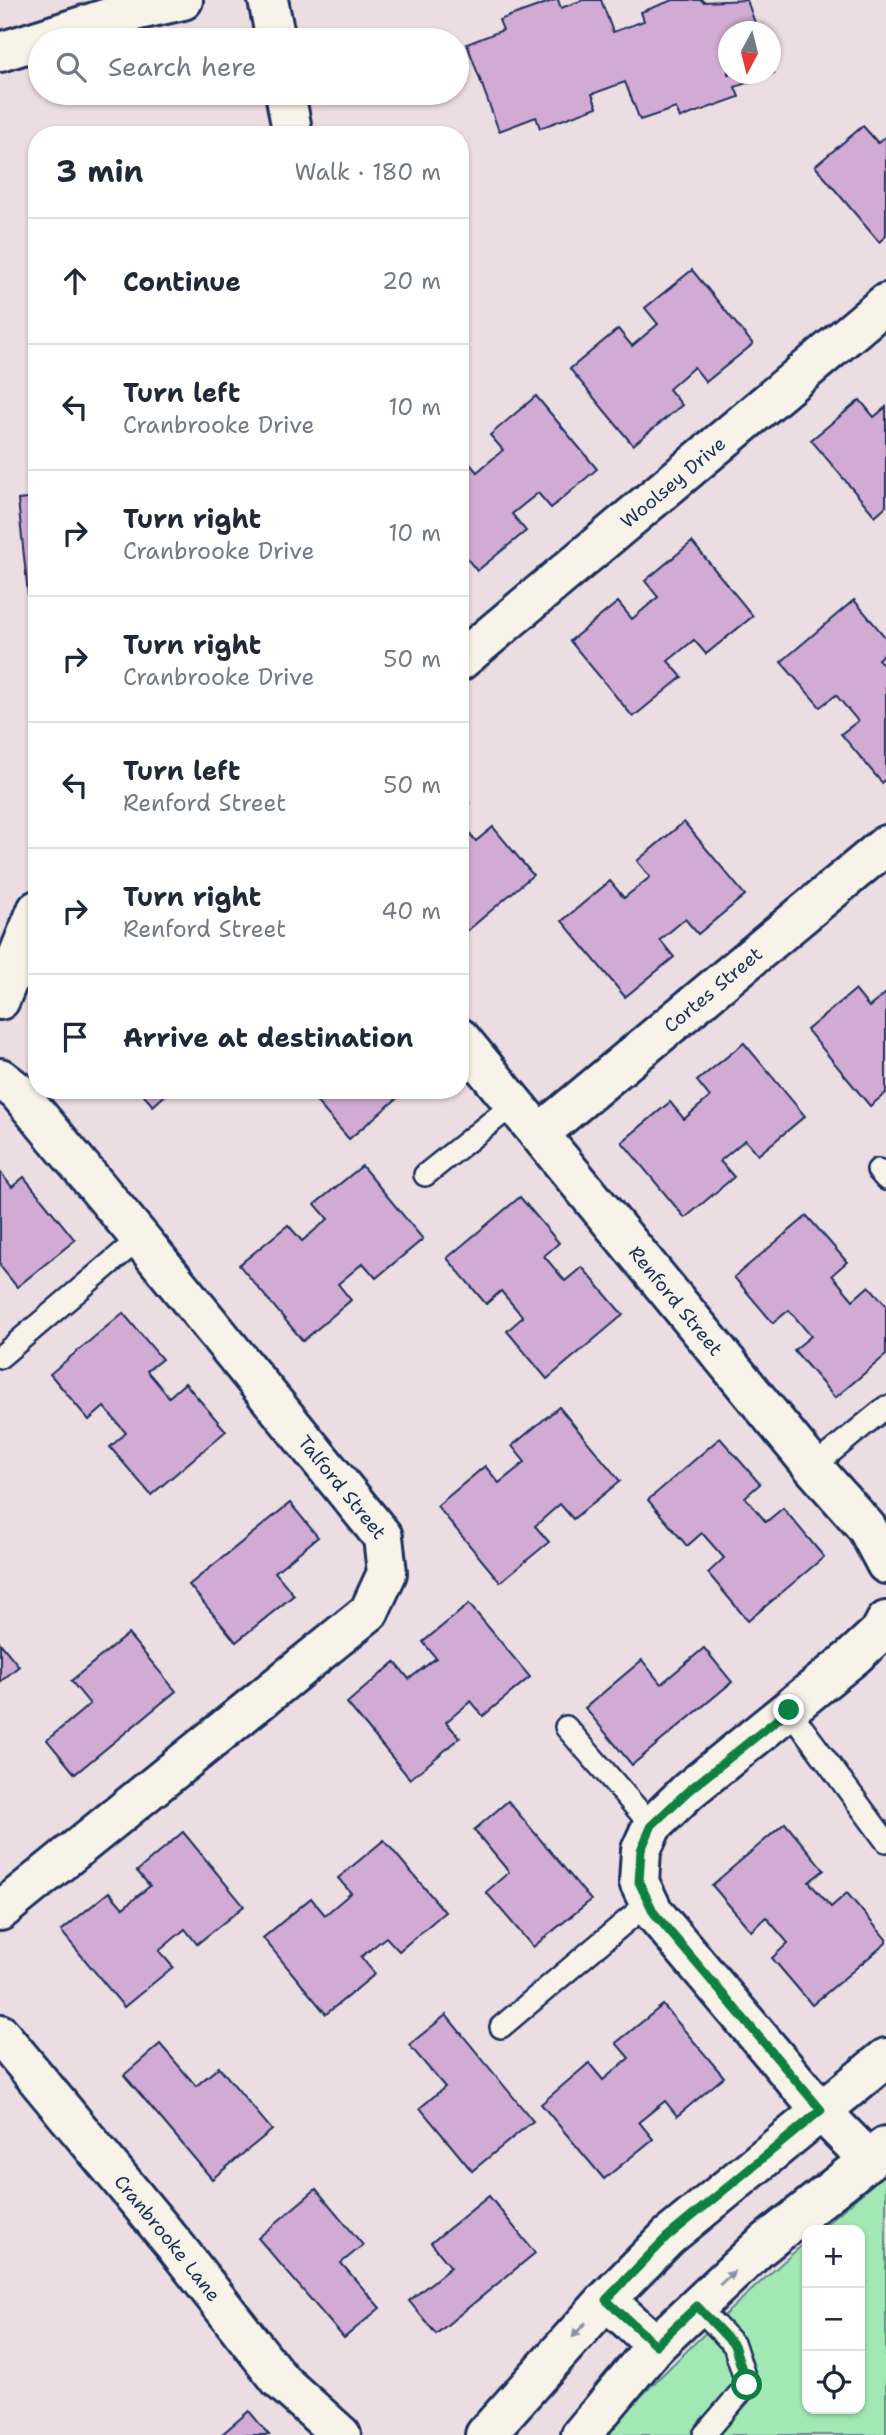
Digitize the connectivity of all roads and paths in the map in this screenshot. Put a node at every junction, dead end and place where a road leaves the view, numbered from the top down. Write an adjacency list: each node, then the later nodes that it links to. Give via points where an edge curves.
1 (183, 0): 3 (street)
2 (268, 0): 4 (street)
3 (76, 28)
4 (274, 28)
5 (28, 43): 6 (street)
6 (0, 52)
7 (287, 105): 8 (street)
8 (291, 126)
9 (886, 303): 10 (street, Woolsey Drive)
10 (469, 653)
11 (886, 845): 17 (street, Cortes Street)
12 (28, 932): 13 (street)
13 (0, 1000)
14 (469, 1049): 16 (street, Renford Street)
15 (0, 1078): 19 (street, Talford Street, via 18,1093)
16 (514, 1104): 17 (street, Renford Street); 18 (lane)
17 (539, 1135): 22 (street, Renford Street)
18 (425, 1175)
19 (140, 1238): 20 (lane); 30 (street, Talford Street, via 383,1537 387,1573 369,1612)
20 (0, 1357)
21 (886, 1407): 22 (lane)
22 (813, 1467): 23 (street, Renford Street, via 867,1528)
23 (886, 1564)
24 (886, 1621): 25 (street, via 880,1632)
25 (789, 1710): 27 (street); 28 (lane)
26 (566, 1727): 27 (lane)
27 (652, 1825): 29 (street, via 641,1850 639,1882)
28 (886, 1841)
29 (649, 1902): 31 (lane); 34 (street)
30 (0, 1911)
31 (501, 2027)
32 (0, 2034): 39 (street, Cranbrooke Lane, via 280,2380)
33 (886, 2058): 34 (street)
34 (821, 2110): 35 (street); 36 (street, via 667,2237)
35 (877, 2153): 37 (street, one-way to 35)
36 (606, 2300): 38 (street); 40 (street, one-way to 40)
37 (697, 2306): 38 (street); 42 (lane, via 734,2345 747,2385)
38 (656, 2345): 41 (street)
39 (341, 2435)
40 (485, 2435)
41 (580, 2435)
42 (704, 2435)

